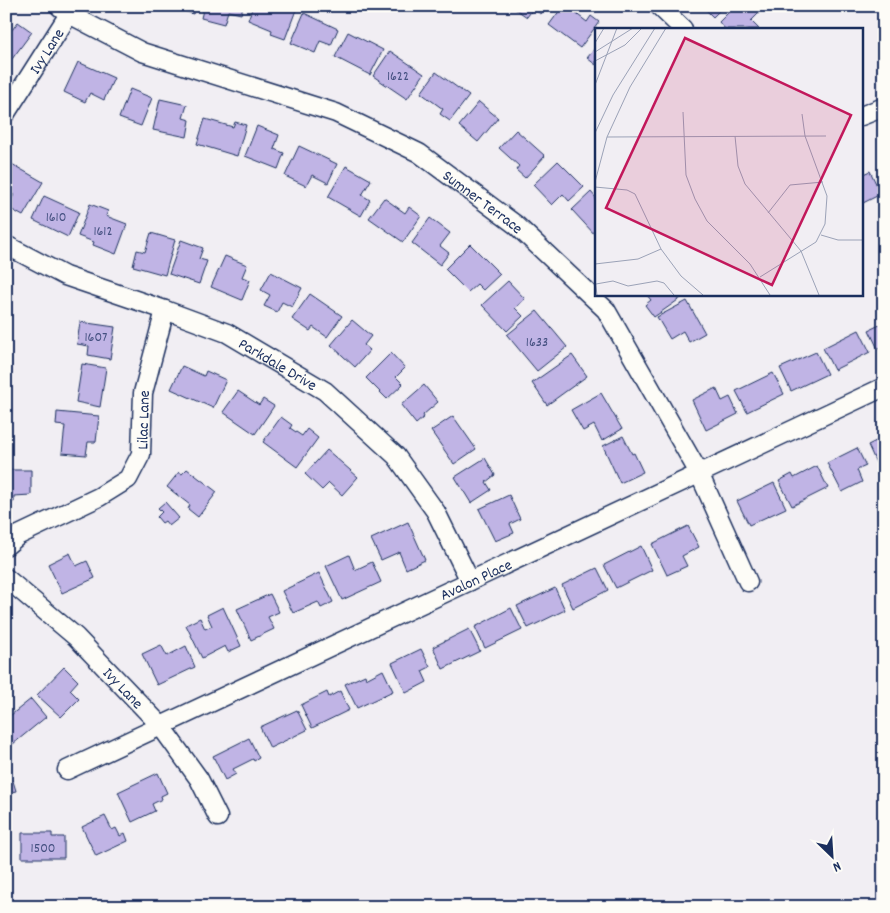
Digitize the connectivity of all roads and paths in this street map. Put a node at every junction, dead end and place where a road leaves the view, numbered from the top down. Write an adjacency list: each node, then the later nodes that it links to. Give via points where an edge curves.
1 (659, 6): 3 (street)
2 (64, 10): 5 (street, Ivy Lane); 10 (street, Sumner Terrace, via 142,52 336,113 419,153 516,225 606,310)
3 (681, 28)
4 (884, 107): 6 (street)
5 (6, 113)
6 (862, 116)
7 (6, 245): 8 (street, Parkdale Drive, via 65,276)
8 (165, 310): 11 (street, Lilac Lane, via 143,393 141,454 128,479 99,498 19,535); 13 (street, Parkdale Drive, via 227,333 325,391 396,456 436,512)
9 (884, 387): 10 (street, Avalon Place)
10 (699, 473): 13 (street, Avalon Place); 14 (street, Sumner Terrace)
11 (6, 546)
12 (6, 578): 15 (street, Ivy Lane, via 76,637)
13 (470, 581): 15 (street, Avalon Place)
14 (748, 582)
15 (160, 725): 16 (street, Avalon Place); 17 (street, Ivy Lane, via 200,779)
16 (67, 770)
17 (218, 817)

